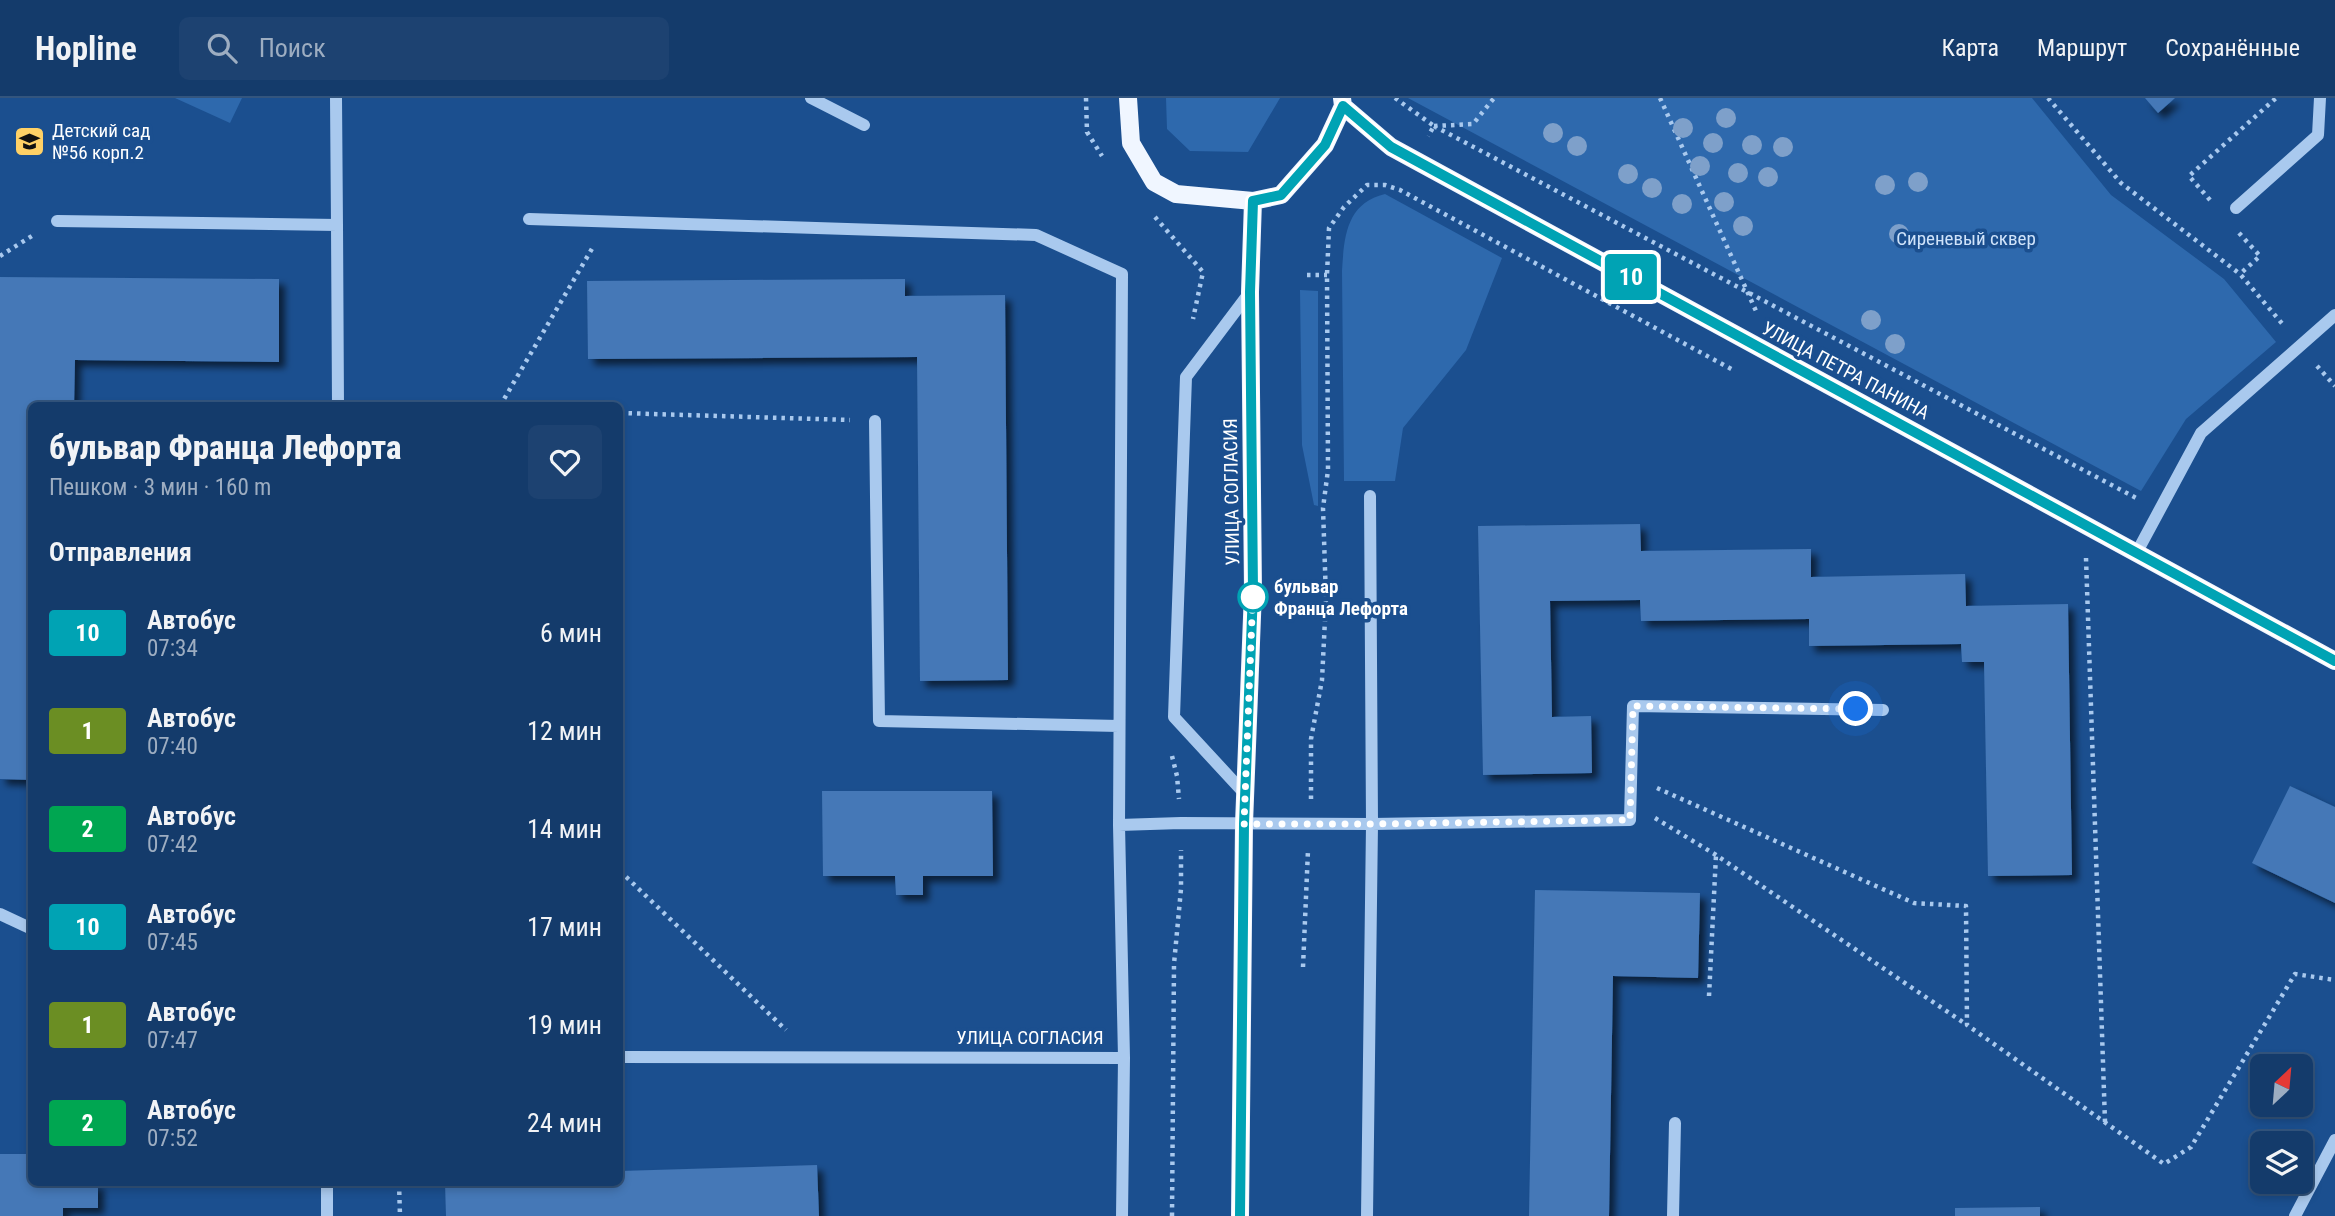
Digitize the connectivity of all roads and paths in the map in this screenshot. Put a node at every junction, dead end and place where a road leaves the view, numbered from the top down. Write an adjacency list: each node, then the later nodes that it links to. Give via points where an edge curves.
1 (336, 98): 16 (street)
2 (811, 98): 9 (street)
3 (1128, 98): 11 (main road, via 1131,143 1154,182 1176,194)
4 (1494, 98): 21 (path, via 1473,124 1434,126)
5 (1660, 98): 21 (path)
6 (2049, 98): 23 (path, via 2120,183 2240,274)
7 (2320, 98): 12 (street, via 2318,135)
8 (1342, 102): 11 (main road, via 1325,145 1281,195); 24 (main road, УЛИЦА ПЕТРА ПАНИНА, via 1391,147)
9 (864, 125)
10 (1367, 185): 19 (path, via 1329,228)
11 (1253, 201): 20 (main road, УЛИЦА СОГЛАСИЯ)
12 (2236, 208)
13 (529, 219): 15 (street)
14 (57, 221): 16 (street); 17 (path)
15 (608, 222): 27 (path); 36 (street, УЛИЦА СОГЛАСИЯ, via 1036,235 1122,274)
16 (337, 225): 26 (street)
17 (0, 256)
18 (1307, 275): 19 (path)
19 (1327, 275): 40 (path, via 1326,599 1322,680 1311,738)
20 (1250, 292): 38 (main road, УЛИЦА СОГЛАСИЯ, via 1253,591); 38 (street, via 1186,377 1174,717)
21 (1748, 292): 24 (path); 31 (path)
22 (2335, 315): 23 (street)
23 (2299, 344): 25 (path); 31 (street, via 2201,433)
24 (1777, 357): 32 (main road, УЛИЦА ПЕТРА ПАНИНА)
25 (2335, 386)
26 (338, 402)
27 (502, 402)
28 (623, 413): 29 (path)
29 (875, 421): 36 (street, via 879,721)
30 (1370, 496): 42 (street)
31 (2159, 510): 32 (street)
32 (2137, 552): 34 (main road, УЛИЦА ПЕТРА ПАНИНА)
33 (2086, 558): 56 (path)
34 (2335, 661)
35 (1883, 710): 37 (street, via 1633,706)
36 (1119, 726): 43 (street, УЛИЦА СОГЛАСИЯ)
37 (1631, 776): 39 (street); 51 (path, via 1914,904 1966,906)
38 (1246, 795): 41 (main road, УЛИЦА СОГЛАСИЯ)
39 (1630, 803): 42 (street, via 1630,820); 44 (path)
40 (1309, 823): 41 (street); 42 (street); 48 (path)
41 (1244, 824): 43 (street); 63 (main road, УЛИЦА СОГЛАСИЯ)
42 (1372, 824): 64 (street)
43 (1119, 825): 54 (street, УЛИЦА СОГЛАСИЯ)
44 (1716, 855): 50 (path); 51 (path)
45 (623, 874): 53 (path)
46 (0, 914): 47 (street)
47 (28, 927)
48 (1303, 967)
49 (2335, 980): 56 (path, via 2295,974 2191,1147 2164,1164)
50 (1709, 996)
51 (1967, 1025): 56 (path)
52 (623, 1057): 53 (street, УЛИЦА СОГЛАСИЯ)
53 (814, 1057): 54 (street, УЛИЦА СОГЛАСИЯ)
54 (1124, 1058): 62 (street)
55 (1675, 1123): 65 (street)
56 (2105, 1123)
57 (2335, 1140): 66 (street)
58 (327, 1186): 60 (street)
59 (399, 1186): 61 (path)
60 (327, 1216)
61 (400, 1216)
62 (1122, 1216)
63 (1240, 1216)
64 (1367, 1216)
65 (1673, 1216)
66 (2295, 1216)

